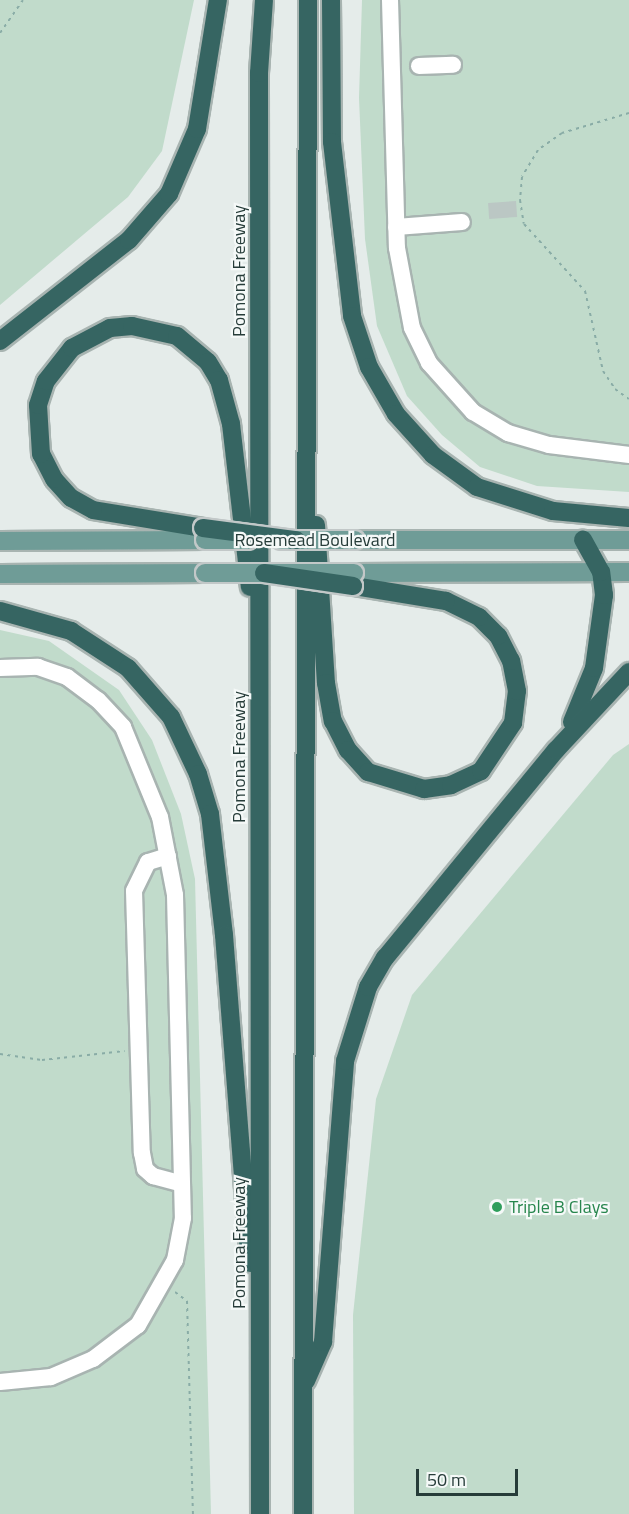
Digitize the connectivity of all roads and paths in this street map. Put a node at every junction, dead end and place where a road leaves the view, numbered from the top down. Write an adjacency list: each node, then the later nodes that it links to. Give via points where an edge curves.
1 (23, 0): 7 (path)
2 (218, 0): 13 (highway, via 196,129 169,194 129,240)
3 (264, 0): 29 (highway, Pomona Freeway, via 260,73)
4 (308, 0): 14 (highway)
5 (331, 0): 17 (highway, via 332,142 352,316 369,367 390,405 433,455 477,487 552,511)
6 (390, 0): 12 (lane)
7 (0, 33)
8 (453, 65): 9 (lane)
9 (419, 66)
10 (629, 114): 15 (path, via 562,134 538,150 522,177 520,200 524,224 585,291 603,371 615,389)
11 (462, 222): 12 (lane)
12 (396, 227): 16 (lane, via 403,294 412,328 429,363 448,388 473,412 508,433 549,445)
13 (0, 341)
14 (305, 365): 27 (highway, via 326,683 333,721 348,750 368,772 395,784 424,789 451,785 481,771 513,723 517,691 511,661 498,636 479,617 446,601); 39 (highway)
15 (629, 399)
16 (629, 455)
17 (629, 518)
18 (204, 534): 19 (highway, bridge); 22 (main road); 29 (highway, via 93,510 71,498 54,479 41,454 38,405 58,361 89,337 132,326 158,329 193,347 219,380 231,424)
19 (296, 540): 20 (main road, Rosemead Boulevard, bridge)
20 (583, 540): 21 (main road, Rosemead Boulevard); 23 (highway)
21 (629, 540)
22 (0, 542)
23 (601, 572): 24 (main road, Rosemead Boulevard); 27 (main road, Rosemead Boulevard); 32 (highway, via 603,595 594,669 583,704)
24 (629, 572)
25 (264, 573): 26 (main road, Rosemead Boulevard, bridge); 27 (highway, bridge)
26 (0, 574)
27 (354, 579)
28 (0, 611): 40 (highway, via 71,631 128,668 171,717 198,774 210,814 224,935)
29 (260, 663): 40 (highway, Pomona Freeway)
30 (0, 668): 33 (lane, via 38,667 67,677 123,727 160,817)
31 (629, 672): 32 (highway)
32 (556, 750): 39 (highway, via 385,958 369,987 344,1067 323,1342)
33 (168, 856): 34 (lane, via 148,862 134,891); 36 (lane, via 175,895)
34 (139, 1049): 35 (path, via 42,1060); 36 (lane, via 145,1169)
35 (0, 1054)
36 (182, 1184): 37 (lane, via 183,1218 176,1260)
37 (163, 1283): 38 (lane, via 138,1325 93,1359 51,1377); 41 (path, via 187,1301)
38 (0, 1382)
39 (303, 1388): 43 (highway)
40 (260, 1394): 42 (highway, Pomona Freeway)
41 (193, 1514)
42 (261, 1514)
43 (303, 1514)

